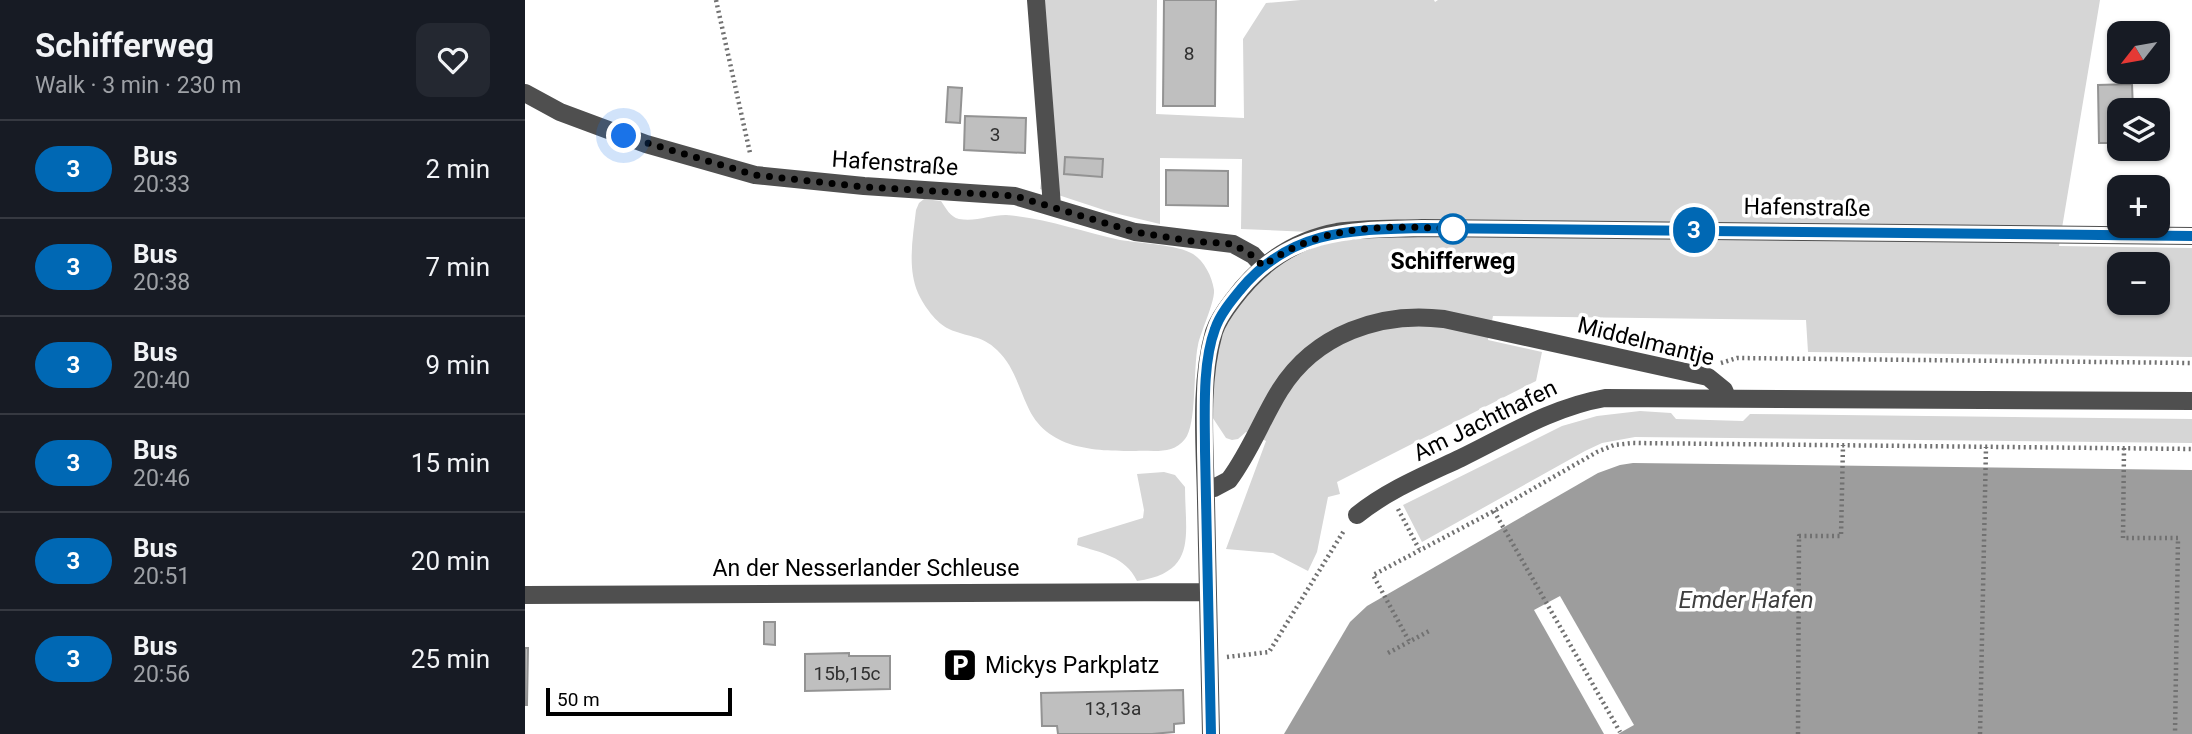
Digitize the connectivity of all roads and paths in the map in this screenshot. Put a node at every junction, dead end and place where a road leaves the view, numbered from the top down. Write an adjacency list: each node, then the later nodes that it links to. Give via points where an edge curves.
1 (716, 0): 4 (path)
2 (1036, 0): 5 (street)
3 (525, 93): 4 (street, Hafenstraße, via 560,112 646,144)
4 (755, 175): 5 (street, Hafenstraße, via 1015,196)
5 (1052, 206): 7 (street, Hafenstraße, via 1135,232 1233,244)
6 (2192, 236): 7 (street, Hafenstraße, via 1422,228 1337,232 1306,241)
7 (1263, 266): 16 (street, via 1215,329 1206,394)
8 (2192, 363): 9 (path, via 1737,358 1719,364)
9 (1709, 377): 10 (street, Middelmantje); 16 (street, Middelmantje, via 1444,319 1378,321 1345,333 1303,363 1281,389 1229,480)
10 (1727, 397): 11 (street, Middelmantje); 18 (street, Am Jachthafen, via 1625,397 1576,403 1389,493)
11 (2192, 401)
12 (1843, 445): 13 (path); 17 (path, via 1614,445); 29 (path, via 1841,536 1799,536)
13 (1986, 447): 14 (path); 30 (path)
14 (2124, 448): 15 (path); 31 (path, via 2123,538 2178,538)
15 (2192, 449)
16 (1206, 490): 21 (street)
17 (1495, 511): 20 (path); 27 (path)
18 (1357, 515): 26 (path, via 1339,536 1269,652)
19 (1406, 524): 20 (path)
20 (1419, 549): 24 (path, via 1373,575)
21 (1207, 592): 22 (street, An der Nesserlander Schleuse); 28 (street)
22 (525, 595)
23 (1431, 630): 24 (path)
24 (1409, 641): 25 (path)
25 (1388, 653)
26 (1228, 656)
27 (1621, 732)
28 (1211, 734)
29 (1798, 734)
30 (1980, 734)
31 (2175, 734)

